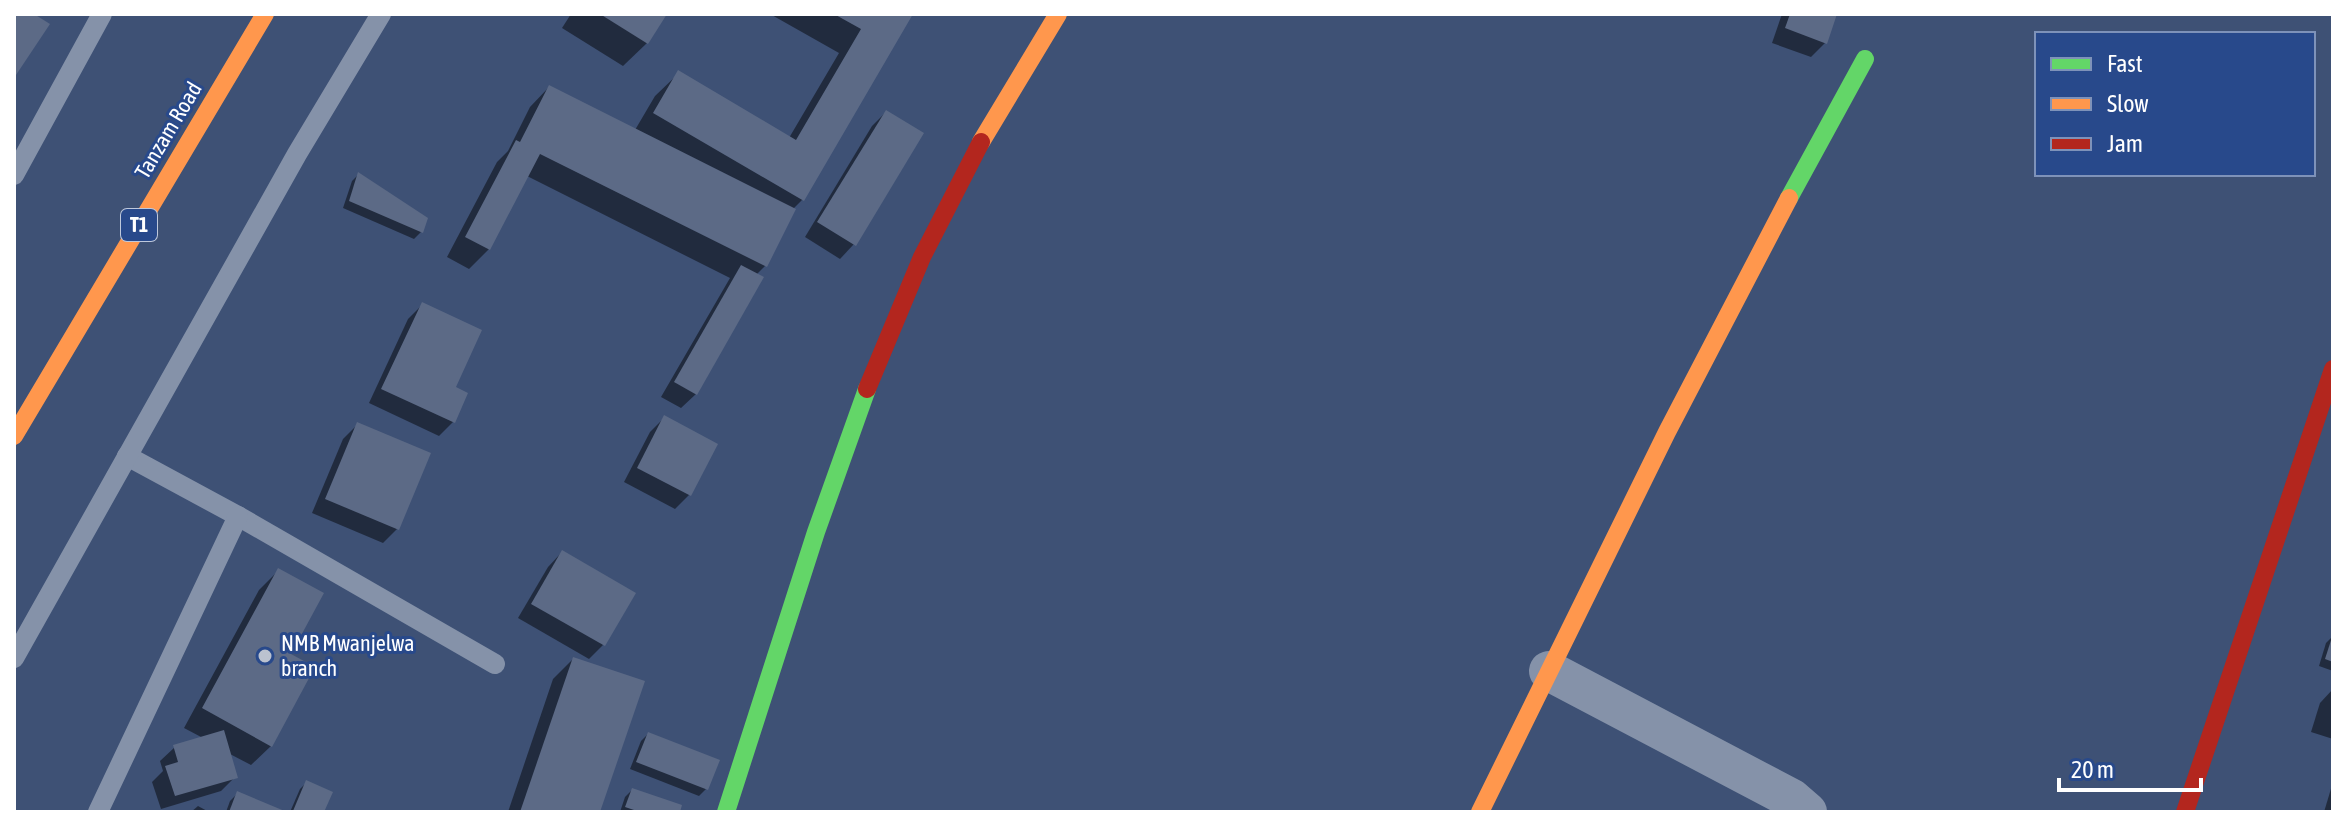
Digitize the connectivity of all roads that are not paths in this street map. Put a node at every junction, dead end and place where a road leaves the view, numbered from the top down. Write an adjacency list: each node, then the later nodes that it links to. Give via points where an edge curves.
1 (102, 14): 6 (lane)
2 (265, 14): 8 (main road, Tanzam Road / T1)
3 (381, 14): 9 (lane)
4 (1058, 14): 15 (main road, via 1016,78 922,259 816,530)
5 (1865, 59): 13 (main road, via 1789,196)
6 (14, 175)
7 (2333, 369): 18 (main road)
8 (14, 436)
9 (127, 456): 10 (lane); 11 (lane)
10 (238, 516): 12 (lane); 14 (lane)
11 (14, 658)
12 (495, 664)
13 (1549, 671): 16 (main road); 17 (street, via 1792,799)
14 (98, 812)
15 (726, 812)
16 (1480, 812)
17 (1807, 812)
18 (2185, 812)

